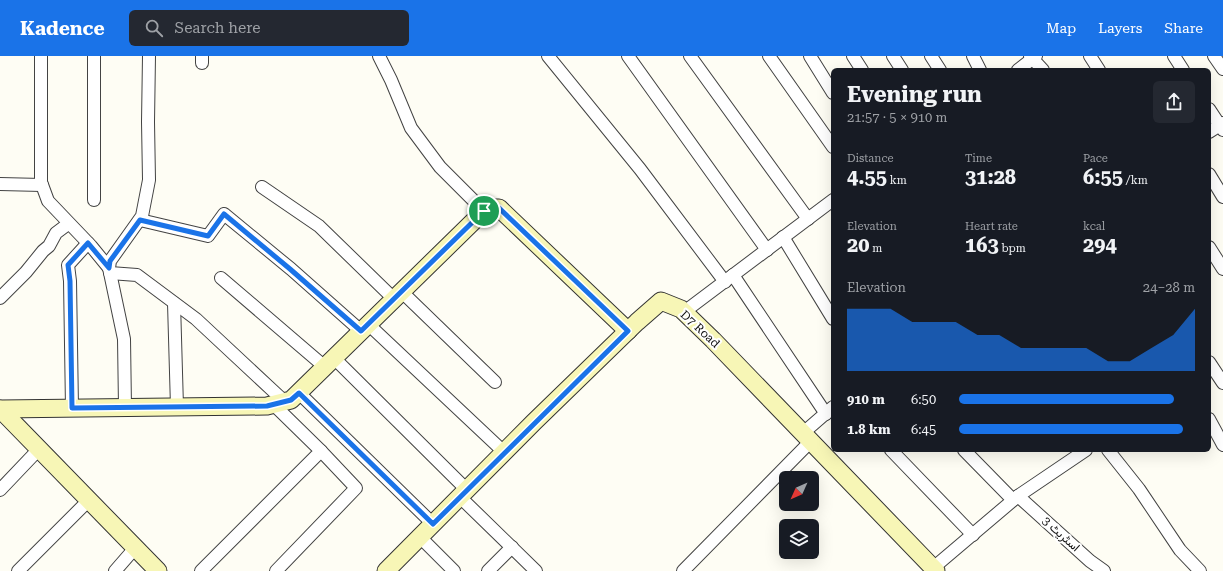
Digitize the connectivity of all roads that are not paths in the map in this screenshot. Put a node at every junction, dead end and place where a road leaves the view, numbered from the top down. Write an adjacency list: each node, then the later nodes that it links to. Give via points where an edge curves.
1 (41, 56): 34 (street)
2 (94, 56): 37 (street)
3 (149, 56): 41 (street, via 150,180)
4 (379, 56): 39 (street, via 411,128 440,167)
5 (548, 56): 50 (street)
6 (628, 56): 45 (street)
7 (690, 56): 40 (street)
8 (769, 56): 31 (street)
9 (810, 56): 27 (street)
10 (854, 56): 18 (street)
11 (893, 56): 19 (street)
12 (931, 56): 20 (street)
13 (973, 56): 21 (street)
14 (1090, 56): 24 (street)
15 (1174, 56): 25 (street)
16 (1214, 56): 26 (street)
17 (1033, 57): 22 (street); 23 (street)
18 (861, 68)
19 (901, 68)
20 (939, 68)
21 (979, 68)
22 (1020, 68)
23 (1041, 68)
24 (1098, 68)
25 (1182, 68)
26 (1223, 69)
27 (831, 89)
28 (1211, 112): 29 (street)
29 (1222, 126): 30 (street)
30 (1211, 131)
31 (831, 144)
32 (1211, 177): 36 (street)
33 (0, 184): 34 (street)
34 (42, 184): 42 (street, via 48,201)
35 (262, 187): 51 (street, via 319,226)
36 (1223, 198)
37 (94, 200)
38 (831, 202): 40 (street)
39 (484, 211): 51 (street); 57 (street, via 487,208 499,208)
40 (808, 219): 43 (street)
41 (140, 220): 48 (street, via 110,261); 56 (street, via 208,236 224,214)
42 (68, 224): 44 (street); 52 (street, via 56,233 49,246)
43 (783, 238): 45 (street); 55 (street)
44 (88, 243): 48 (street); 65 (street, via 68,265)
45 (767, 250): 50 (street)
46 (1211, 250): 47 (street)
47 (1223, 269)
48 (109, 270): 53 (street, via 137,275); 64 (street, via 124,339)
49 (221, 278): 58 (street)
50 (729, 278): 54 (street); 66 (street)
51 (398, 295): 56 (street); 60 (street)
52 (0, 298)
53 (174, 303): 62 (street, via 196,319); 63 (street)
54 (684, 312): 57 (street, D7 Road, via 661,301); 68 (street, D7 Road)
55 (831, 316)
56 (365, 328): 58 (street); 76 (street)
57 (628, 331): 76 (street, D7 Road)
58 (329, 362): 62 (street); 78 (street)
59 (1216, 372): 61 (street)
60 (494, 382)
61 (1223, 383)
62 (286, 400): 63 (street, via 267,406); 71 (street); 81 (street)
63 (178, 406): 64 (street)
64 (125, 407): 65 (street)
65 (72, 408): 70 (street, via 0,409)
66 (829, 410): 68 (street)
67 (1211, 423): 69 (street)
68 (807, 437): 86 (street, D7 Road); 96 (street)
69 (1223, 445)
70 (39, 449): 77 (street); 80 (street)
71 (321, 451): 90 (street); 91 (street, via 356,488)
72 (893, 452): 82 (street)
73 (966, 452): 79 (street, اسٹریٹ 3)
74 (1083, 452): 79 (street)
75 (1110, 452): 98 (street, via 1139,489 1180,550)
76 (504, 453): 78 (street, D7 Road)
77 (0, 490)
78 (464, 493): 81 (street, D7 Road); 84 (street)
79 (1016, 498): 82 (street); 97 (street, اسٹریٹ 3)
80 (89, 500): 85 (street); 87 (street)
81 (433, 524): 83 (street, D7 Road)
82 (973, 534): 86 (street)
83 (420, 537): 92 (street, D7 Road); 93 (street)
84 (512, 547): 94 (street); 95 (street)
85 (135, 548): 88 (street); 89 (street)
86 (934, 570)
87 (18, 571)
88 (115, 571)
89 (158, 571)
90 (201, 571)
91 (276, 571)
92 (386, 571)
93 (454, 571)
94 (488, 571)
95 (536, 571)
96 (683, 571)
97 (1104, 571)
98 (1200, 571)

